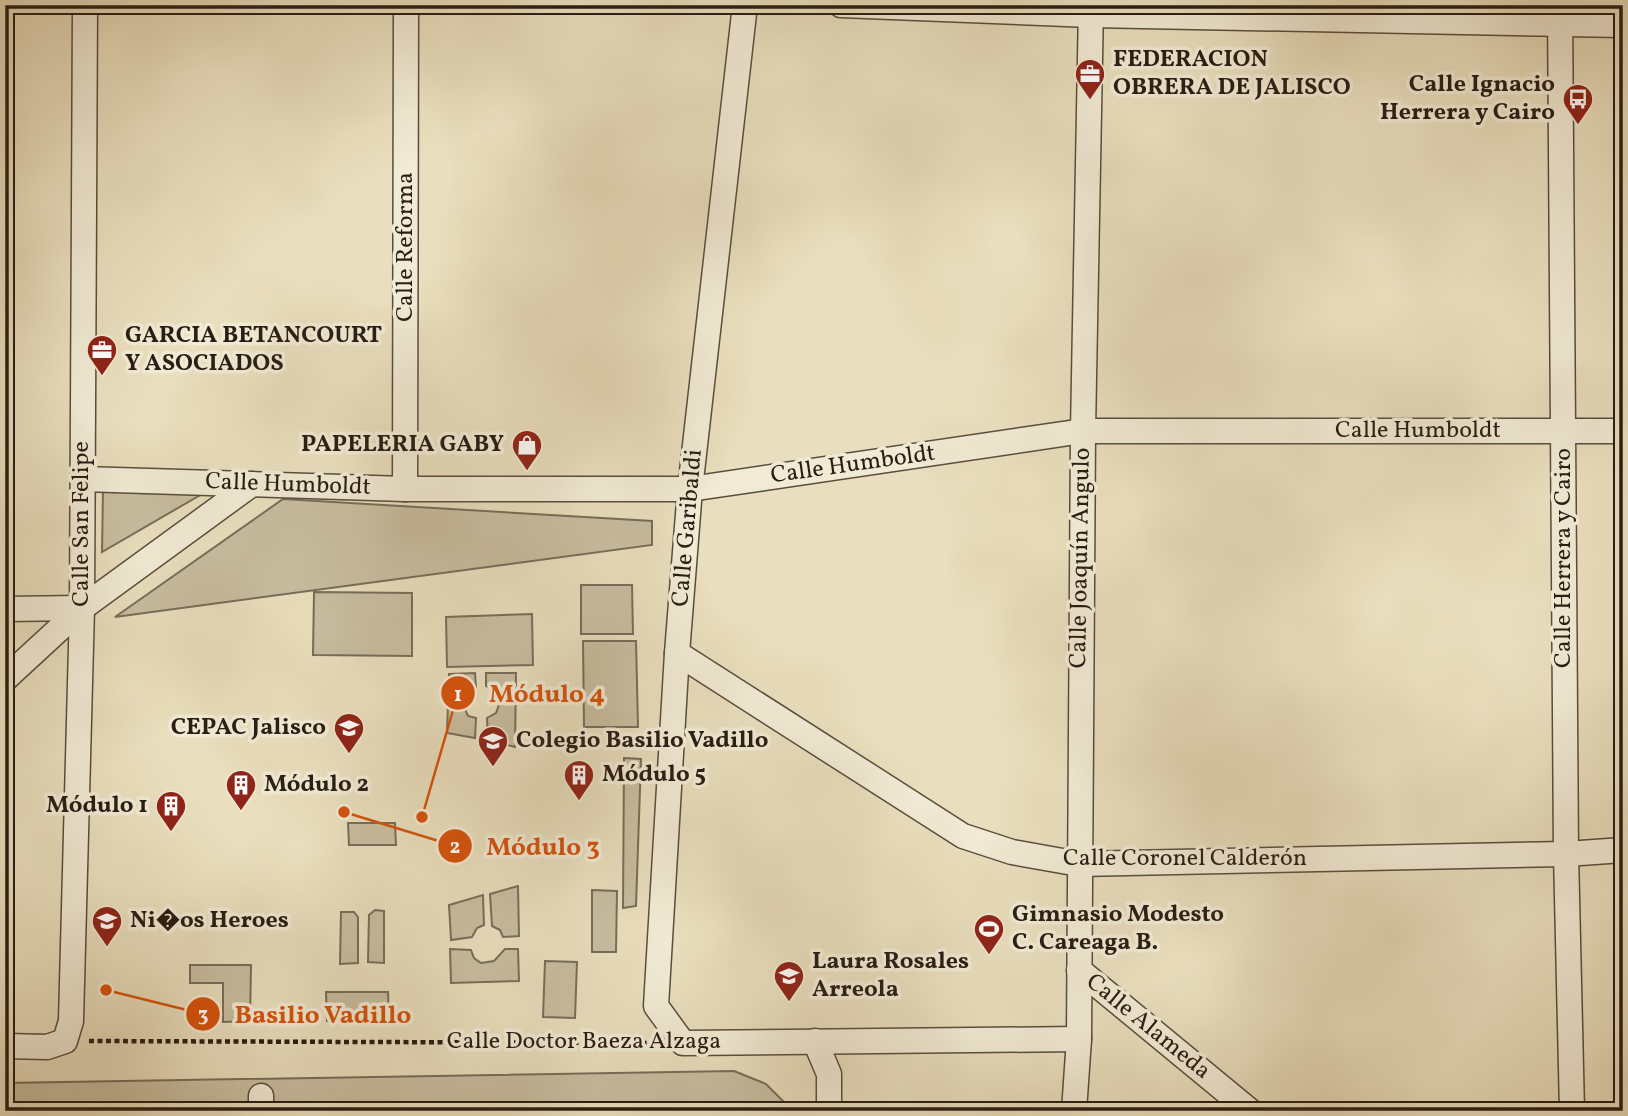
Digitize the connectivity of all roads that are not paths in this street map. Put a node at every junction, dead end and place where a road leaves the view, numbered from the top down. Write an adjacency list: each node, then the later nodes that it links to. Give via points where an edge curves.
1 (85, 5): 11 (street, Calle San Felipe)
2 (406, 5): 13 (street, Calle Reforma)
3 (746, 5): 14 (street, Calle Garibaldi)
4 (841, 5): 5 (street)
5 (1091, 10): 6 (street); 10 (street, Calle Joaquín Angulo)
6 (1560, 14): 7 (street); 8 (street, Calle Herrera y Cairo)
7 (1623, 26)
8 (1563, 430): 9 (street, Calle Humboldt); 10 (street, Calle Humboldt); 20 (street, Calle Herrera y Cairo)
9 (1623, 430)
10 (1083, 431): 14 (street, Calle Humboldt); 21 (street, Calle Joaquín Angulo)
11 (83, 480): 12 (street, Calle Humboldt); 15 (street, Calle San Felipe)
12 (253, 484): 13 (street, Calle Humboldt); 15 (street)
13 (405, 488): 14 (street, Calle Humboldt)
14 (690, 489): 17 (street, Calle Garibaldi)
15 (82, 608): 16 (street); 18 (street); 26 (street, Calle San Felipe, via 71,1021 65,1041 47,1047)
16 (5, 610)
17 (677, 653): 21 (street, Calle Coronel Calderón, via 963,836 1012,852); 25 (street, Calle Garibaldi, via 656,1006)
18 (5, 679)
19 (1623, 850): 20 (street, Calle Coronel Calderón)
20 (1566, 854): 21 (street, Calle Coronel Calderón); 30 (street, Calle Herrera y Cairo)
21 (1079, 864): 22 (street, Calle Joaquín Angulo)
22 (1079, 970): 23 (street, Calle Joaquín Angulo); 29 (street, Calle Alameda)
23 (1079, 1039): 24 (street, Calle Doctor Baeza Alzaga); 28 (street, Calle Joaquín Angulo)
24 (815, 1041): 25 (street, Calle Doctor Baeza Alzaga); 27 (street, via 829,1073)
25 (683, 1043)
26 (5, 1046)
27 (829, 1111)
28 (1074, 1111)
29 (1250, 1111)
30 (1572, 1111)

